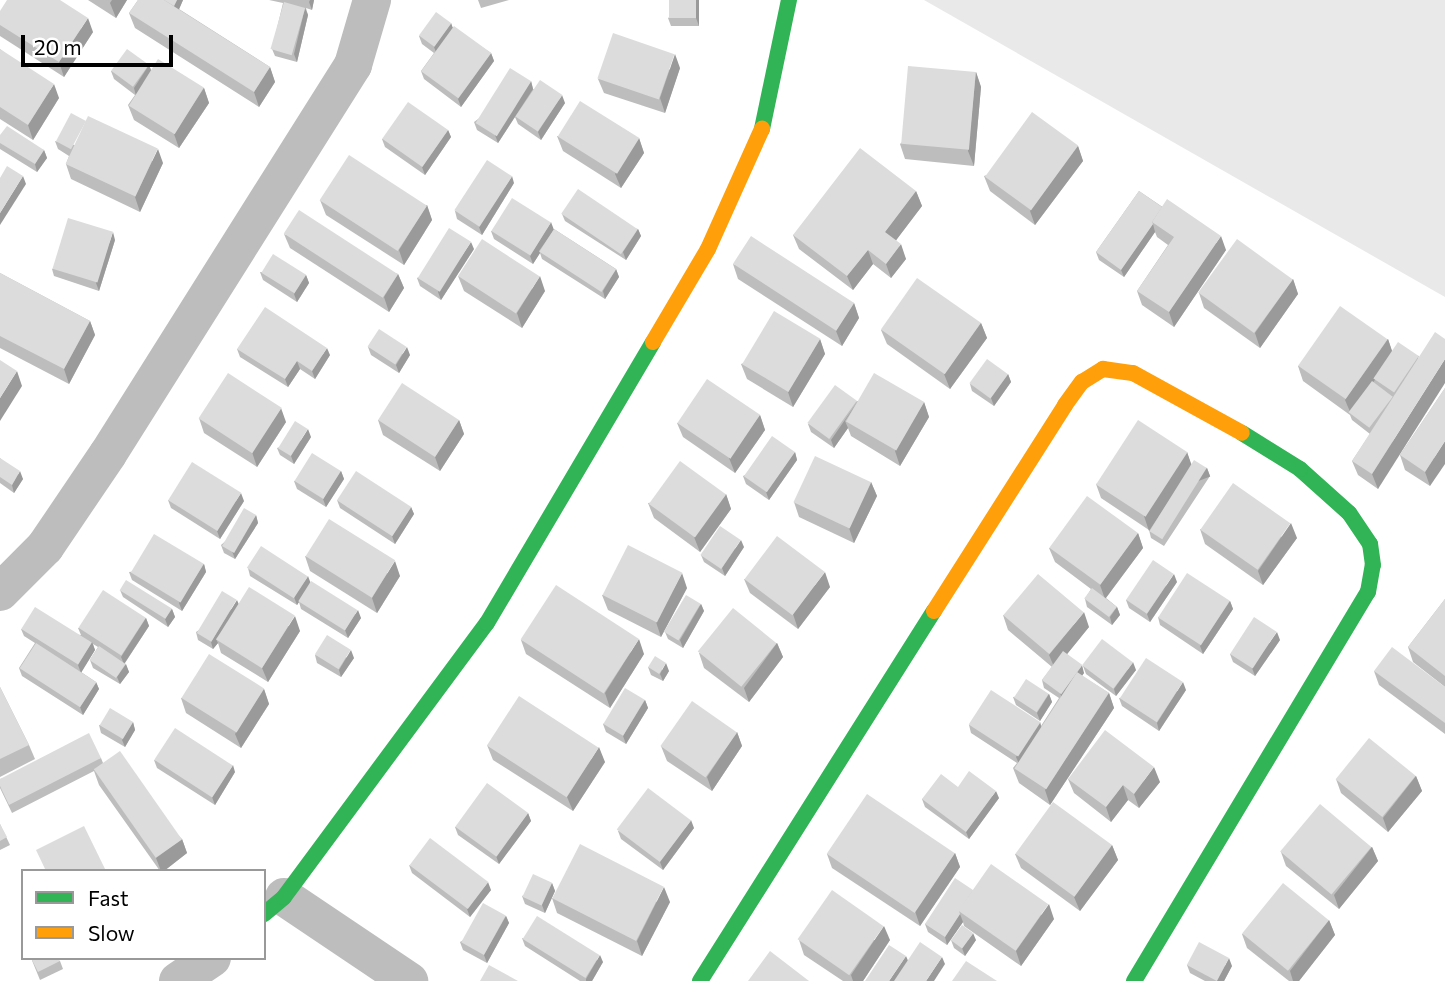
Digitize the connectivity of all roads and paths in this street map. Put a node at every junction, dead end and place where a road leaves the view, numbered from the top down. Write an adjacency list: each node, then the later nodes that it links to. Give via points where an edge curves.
1 (372, 0): 3 (street, via 353,65 108,454 45,547)
2 (789, 0): 4 (street, via 760,137 708,248 487,623)
3 (0, 592)
4 (274, 905): 7 (street)
5 (209, 960): 6 (street)
6 (178, 981)
7 (409, 981)
8 (700, 981): 9 (street, via 1065,405 1082,382 1102,369 1133,373 1176,393 1300,469 1349,513 1370,544 1373,565 1368,592)
9 (1134, 981)

